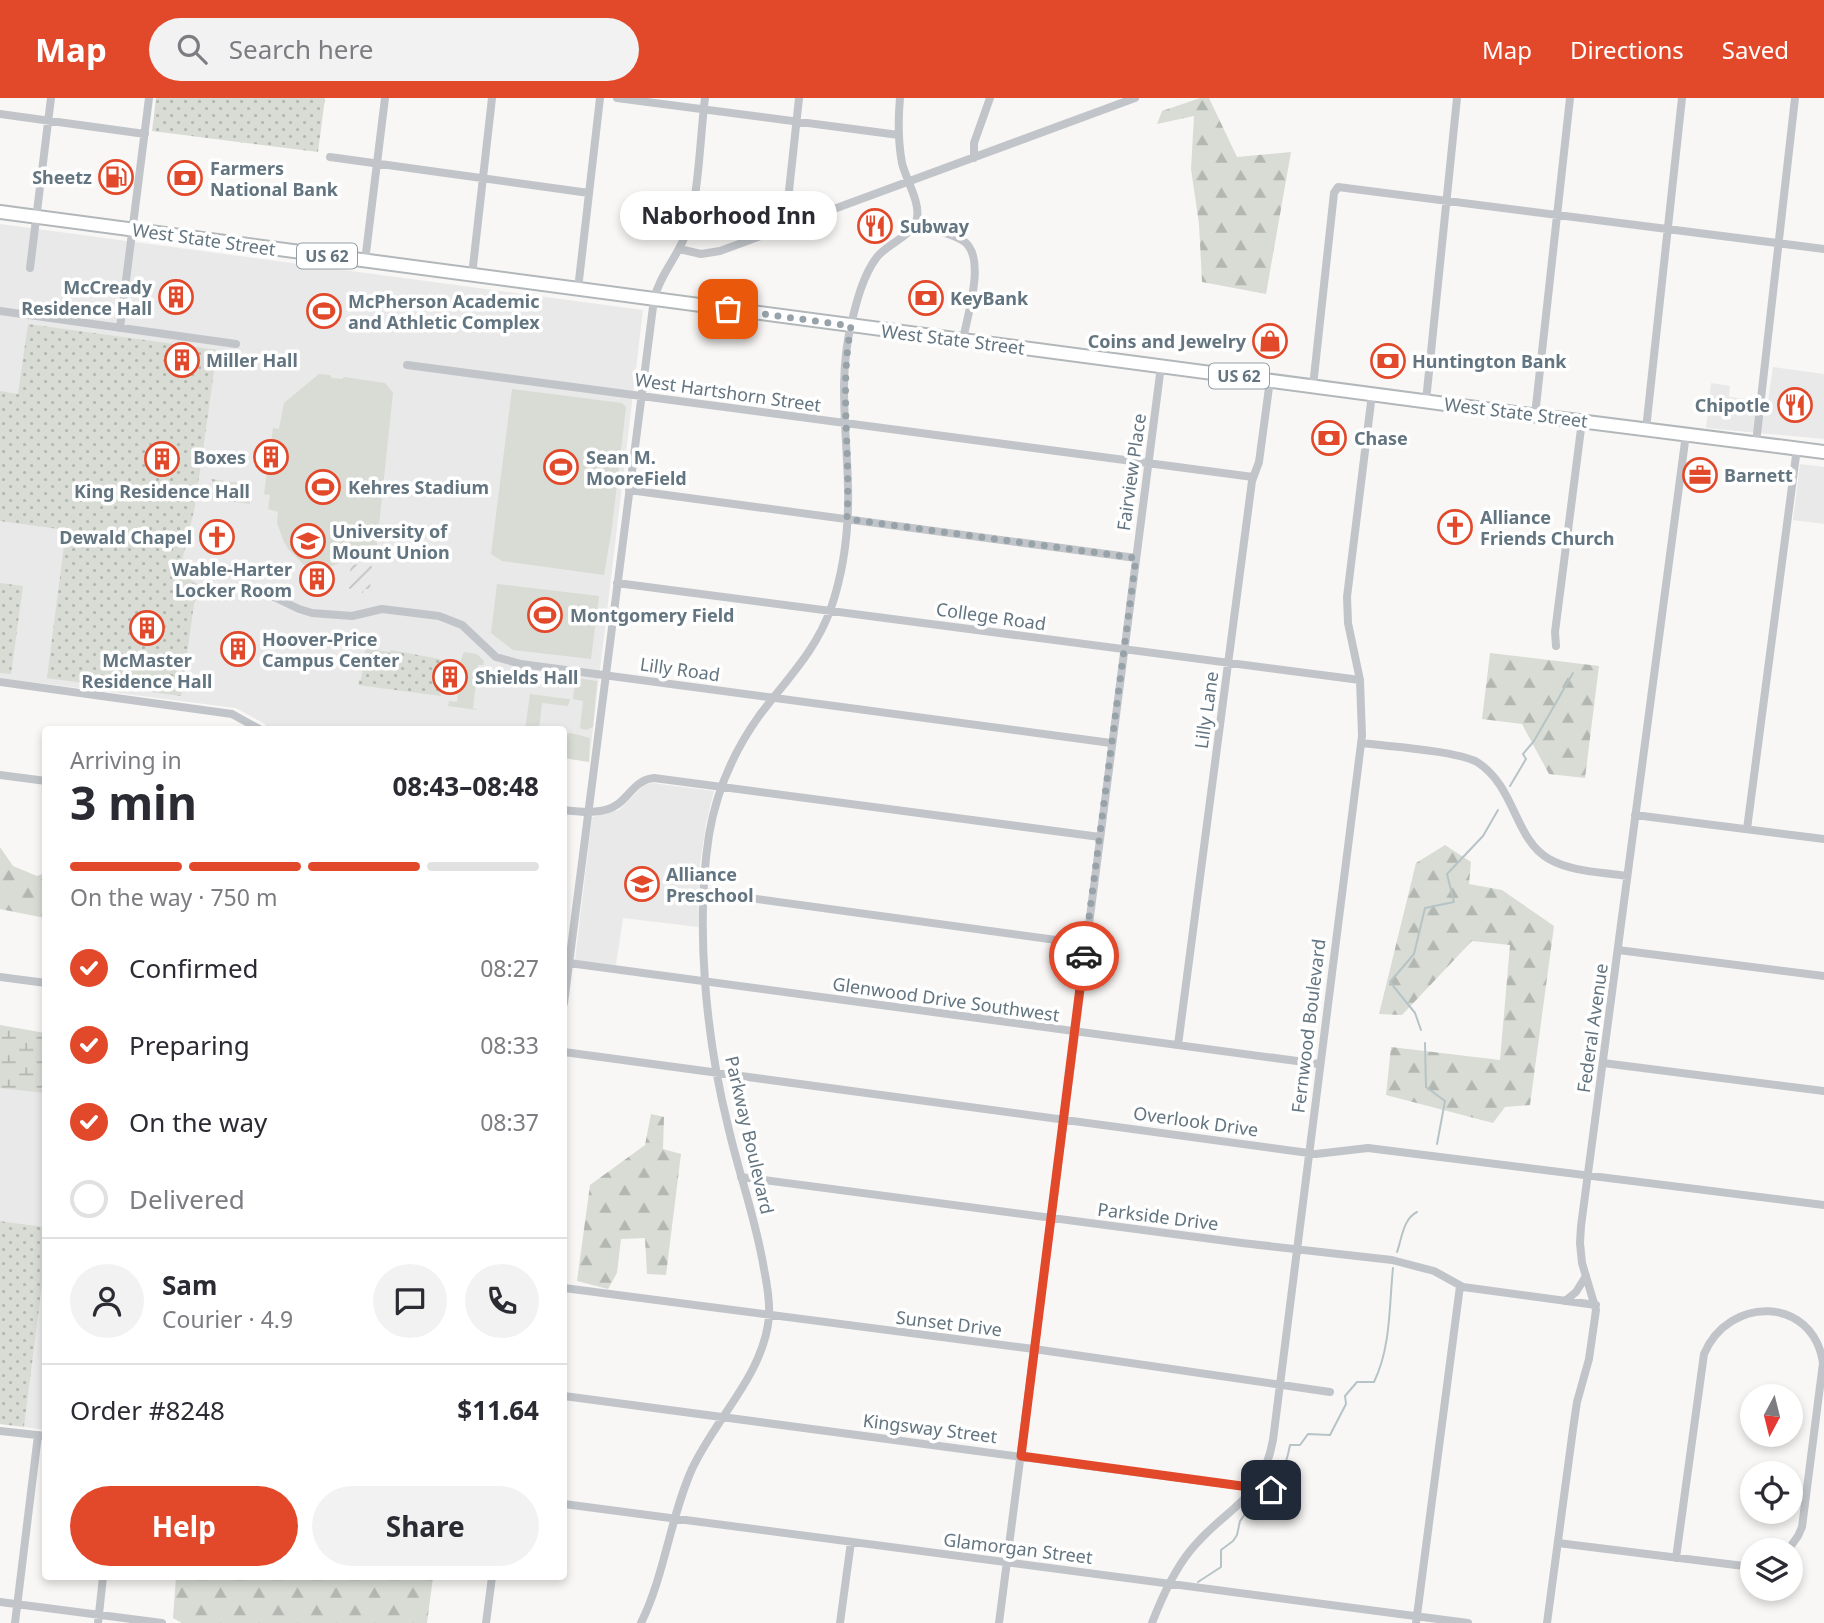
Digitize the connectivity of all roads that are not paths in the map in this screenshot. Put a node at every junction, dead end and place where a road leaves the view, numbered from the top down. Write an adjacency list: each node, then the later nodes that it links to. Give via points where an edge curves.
1 (51, 98): 20 (street)
2 (149, 98): 22 (street)
3 (385, 98): 26 (street)
4 (492, 98): 27 (street)
5 (600, 98): 29 (street)
6 (617, 98): 18 (street)
7 (705, 98): 18 (street)
8 (799, 98): 21 (street)
9 (900, 98): 23 (street)
10 (990, 98): 25 (street, via 974,142)
11 (1110, 98): 17 (street)
12 (1135, 98): 17 (street)
13 (1457, 98): 30 (street)
14 (1570, 98): 32 (street)
15 (1682, 98): 36 (street)
16 (1795, 98): 38 (street)
17 (1109, 108): 25 (street)
18 (704, 110): 21 (street); 40 (street, via 692,212)
19 (0, 114): 20 (street)
20 (49, 120): 22 (street); 33 (street)
21 (796, 122): 23 (street); 35 (street)
22 (145, 134): 37 (street)
23 (899, 135): 28 (street)
24 (330, 157): 26 (street)
25 (974, 158): 28 (street)
26 (376, 164): 27 (street); 41 (street)
27 (483, 178): 29 (street); 43 (street)
28 (908, 182): 34 (street, via 917,207); 35 (street)
29 (589, 193): 44 (street)
30 (1445, 201): 32 (street); 54 (street, via 1336,188); 57 (street)
31 (0, 212): 33 (highway, West State Street / US 62)
32 (1557, 215): 36 (street); 58 (street)
33 (37, 217): 37 (highway, West State Street / US 62); 42 (street)
34 (915, 223): 47 (street, Parkway Boulevard, via 874,262); 49 (street, via 959,238 975,255)
35 (785, 228): 40 (street, via 711,253)
36 (1668, 229): 38 (street); 61 (street)
37 (132, 230): 41 (highway, West State Street / US 62); 48 (street)
38 (1779, 243): 39 (street); 63 (street)
39 (1824, 249)
40 (679, 250): 45 (street)
41 (365, 261): 43 (highway, West State Street / US 62)
42 (30, 268)
43 (472, 275): 44 (highway, West State Street / US 62)
44 (578, 289): 45 (highway, West State Street / US 62)
45 (654, 299): 47 (highway, West State Street / US 62); 56 (street)
46 (0, 311): 48 (street)
47 (851, 326): 49 (highway, West State Street / US 62); 60 (street, Parkway Boulevard)
48 (120, 328): 50 (street)
49 (963, 340): 52 (highway, West State Street / US 62)
50 (236, 344)
51 (407, 365): 56 (street, West Hartshorn Street)
52 (1161, 366): 53 (highway, West State Street / US 62); 66 (street, Fairview Place)
53 (1270, 380): 54 (highway, West State Street / US 62); 67 (street, Lilly Lane)
54 (1312, 386): 55 (highway, West State Street / US 62)
55 (1372, 394): 57 (highway, West State Street / US 62); 78 (street, Fernwood Boulevard, via 1347,582 1348,622)
56 (641, 396): 60 (street, West Hartshorn Street); 68 (street)
57 (1426, 401): 58 (highway, West State Street / US 62)
58 (1535, 415): 59 (highway, West State Street / US 62)
59 (1582, 421): 61 (highway, West State Street / US 62); 74 (street)
60 (844, 424): 66 (street, West Hartshorn Street); 69 (street, Parkway Boulevard)
61 (1646, 429): 62 (highway, West State Street / US 62)
62 (1686, 434): 63 (highway, West State Street / US 62); 89 (street, Federal Avenue)
63 (1756, 443): 64 (highway, West State Street / US 62)
64 (1797, 448): 65 (highway, West State Street / US 62); 90 (street)
65 (1824, 452)
66 (1148, 463): 67 (street, West Hartshorn Street); 70 (street, Fairview Place)
67 (1253, 477): 76 (street, Lilly Lane)
68 (629, 490): 69 (street); 71 (street)
69 (847, 519): 70 (street); 73 (street, Parkway Boulevard)
70 (1136, 558): 75 (street, Fairview Place)
71 (617, 583): 73 (street, College Road); 77 (street)
72 (265, 589): 77 (street, Lilly Road, via 312,613 352,616 382,609 439,616 462,625 489,652 507,662)
73 (830, 610): 75 (street, College Road); 80 (street, Parkway Boulevard, via 820,635)
74 (1556, 646)
75 (1124, 650): 76 (street, College Road); 82 (street, Fairview Place)
76 (1228, 664): 78 (street, College Road); 104 (street, Lilly Lane)
77 (605, 676): 80 (street, Lilly Road); 88 (street)
78 (1360, 680): 83 (street, Fernwood Boulevard)
79 (0, 682): 81 (street, via 232,715)
80 (775, 698): 82 (street, Lilly Road); 86 (street, Parkway Boulevard, via 744,739)
81 (253, 726)
82 (1111, 743): 91 (street, Fairview Place)
83 (1361, 743): 93 (street, via 1474,761 1497,781 1526,835 1547,858 1575,868); 107 (street, Fernwood Boulevard)
84 (0, 775): 85 (street)
85 (42, 780)
86 (722, 787): 88 (street, via 648,779 615,806); 91 (street); 94 (street, Parkway Boulevard, via 709,834)
87 (567, 810): 88 (street)
88 (588, 813): 97 (street)
89 (1635, 815): 90 (street); 93 (street, Federal Avenue)
90 (1747, 829): 92 (street)
91 (1100, 837): 95 (street, Fairview Place)
92 (1824, 839)
93 (1627, 876): 96 (street, Federal Avenue)
94 (705, 892): 95 (street); 102 (street, Parkway Boulevard)
95 (1086, 944): 103 (street, Fairview Place)
96 (1618, 950): 98 (street); 106 (street, Federal Avenue)
97 (569, 963): 100 (street); 102 (street, Glenwood Drive Southwest)
98 (1824, 976)
99 (0, 977): 101 (street)
100 (567, 979)
101 (42, 982)
102 (706, 983): 103 (street, Glenwood Drive Southwest); 108 (street, Parkway Boulevard)
103 (1074, 1032): 104 (street, Glenwood Drive Southwest); 110 (street, Fairview Place)
104 (1178, 1045): 107 (street, Glenwood Drive Southwest)
105 (567, 1052): 108 (street, Overlook Drive)
106 (1603, 1063): 109 (street); 112 (street, Federal Avenue)
107 (1320, 1064): 111 (street, Fernwood Boulevard)
108 (716, 1073): 110 (street, Overlook Drive); 113 (street, Parkway Boulevard)
109 (1824, 1091)
110 (1063, 1119): 111 (street, Overlook Drive); 115 (street, Fairview Place)
111 (1308, 1153): 112 (street, Overlook Drive, via 1368,1148); 116 (street, Fernwood Boulevard)
112 (1588, 1175): 114 (street, Overlook Drive); 117 (street, Federal Avenue, via 1580,1243)
113 (741, 1177): 115 (street, Parkside Drive); 122 (street, Parkway Boulevard, via 760,1248)
114 (1824, 1205)
115 (1051, 1218): 116 (street, Parkside Drive); 123 (street, Fairview Place)
116 (1296, 1249): 118 (street, Parkside Drive, via 1404,1262); 124 (street, Fernwood Boulevard)
117 (1586, 1276): 120 (street); 121 (street, Federal Avenue)
118 (1460, 1286): 120 (street, Parkside Drive); 147 (street)
119 (567, 1288): 122 (street, Sunset Drive)
120 (1565, 1301): 121 (street, Parkside Drive)
121 (1596, 1305): 137 (street, Federal Avenue)
122 (769, 1315): 123 (street, Sunset Drive); 127 (street, Parkway Boulevard, via 757,1359)
123 (1034, 1349): 124 (street, Sunset Drive); 130 (street, Fairview Place)
124 (1281, 1384): 125 (street, Sunset Drive); 131 (street, Fernwood Boulevard, via 1270,1455)
125 (1331, 1392)
126 (567, 1396): 127 (street, Kingsway Street)
127 (722, 1418): 130 (street, Kingsway Street); 134 (street, Parkway Boulevard, via 691,1471)
128 (0, 1431): 129 (street)
129 (42, 1436): 145 (street)
130 (1021, 1456): 131 (street, Kingsway Street); 139 (street, Fairview Place)
131 (1255, 1488): 132 (street, Kingsway Street); 143 (street, Fernwood Boulevard, via 1196,1545)
132 (1292, 1493)
133 (567, 1504): 134 (street, Glamorgan Street)
134 (675, 1518): 136 (street, Glamorgan Street); 151 (street, Parkway Boulevard)
135 (1797, 1538): 138 (street, via 1802,1527 1823,1363 1811,1332 1796,1319 1758,1311 1740,1315 1708,1345)
136 (851, 1542): 139 (street, Glamorgan Street); 152 (street)
137 (1558, 1543): 138 (street); 156 (street, Federal Avenue)
138 (1676, 1558): 140 (street)
139 (1008, 1562): 143 (street, Glamorgan Street); 153 (street, Fairview Place)
140 (1740, 1566)
141 (103, 1580): 146 (street)
142 (492, 1580): 150 (street)
143 (1169, 1584): 147 (street, Glamorgan Street); 154 (street, Fernwood Boulevard)
144 (0, 1602): 145 (street)
145 (18, 1604): 146 (street); 148 (street)
146 (98, 1619): 149 (street)
147 (1416, 1620): 155 (street, Glamorgan Street)
148 (15, 1623)
149 (162, 1623)
150 (486, 1623)
151 (641, 1623)
152 (840, 1623)
153 (999, 1623)
154 (1152, 1623)
155 (1468, 1623)
156 (1547, 1623)

